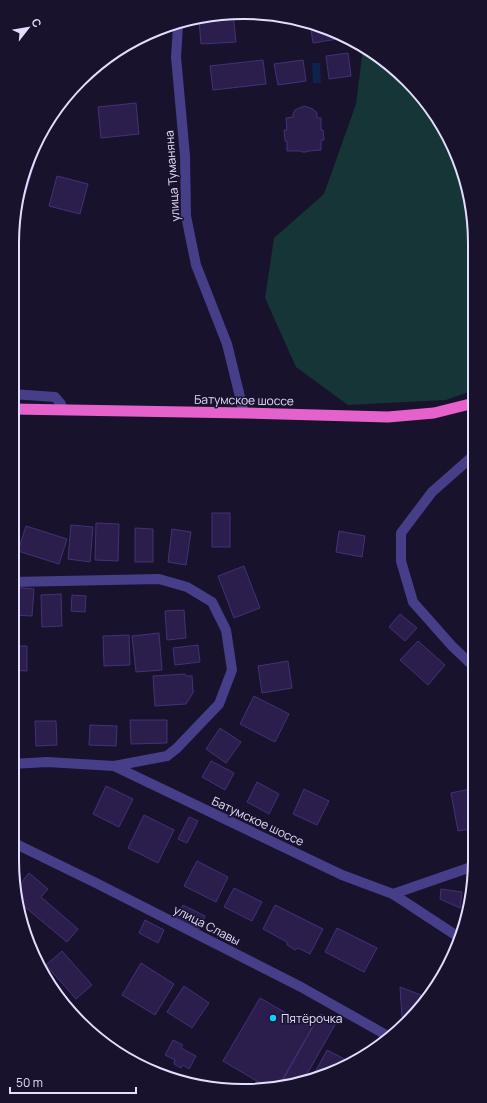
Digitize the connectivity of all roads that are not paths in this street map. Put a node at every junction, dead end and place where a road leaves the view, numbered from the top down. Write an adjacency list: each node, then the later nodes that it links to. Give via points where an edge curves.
1 (178, 29): 6 (street, улица Туманяна, via 176,56 185,156 186,216 196,265 227,344)
2 (19, 395): 5 (street, via 55,398 61,404)
3 (468, 404): 6 (highway, Батумское шоссе, via 434,413 388,417)
4 (19, 409): 5 (highway, Батумское шоссе)
5 (61, 409): 6 (highway, Батумское шоссе)
6 (244, 413)
7 (468, 460): 9 (street, via 432,492 401,533 401,561 413,602)
8 (19, 582): 11 (street, Батумское шоссе, via 159,579 187,587 212,602 226,630 232,670 219,704 167,756)
9 (468, 662)
10 (19, 764): 11 (street, Батумское шоссе, via 47,762)
11 (114, 766): 14 (street, Батумское шоссе, via 342,875)
12 (19, 845): 16 (street, улица Славы, via 302,987)
13 (468, 868): 14 (street)
14 (393, 894): 15 (street, Батумское шоссе)
15 (455, 935)
16 (385, 1034)

